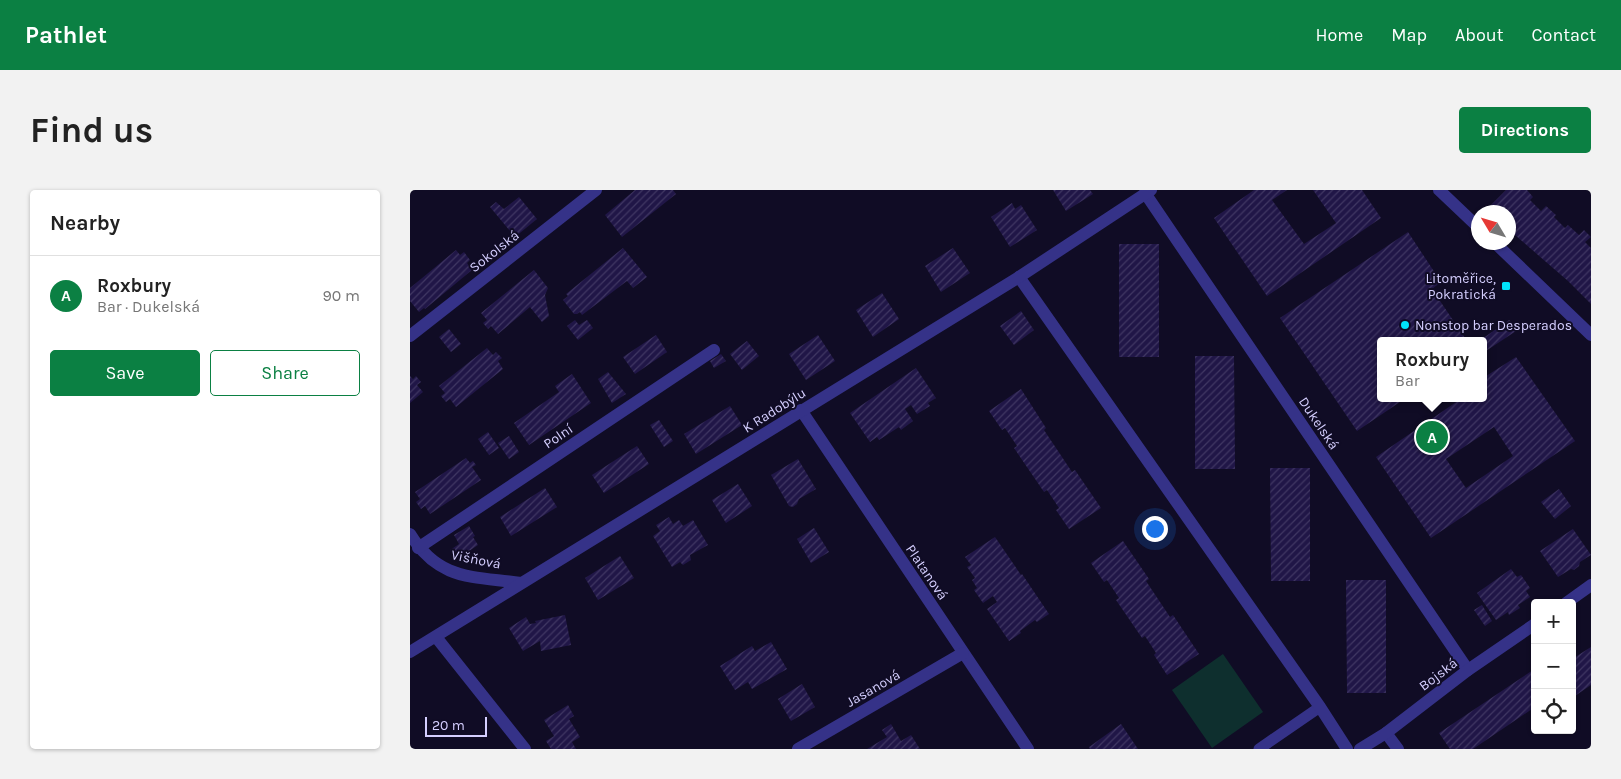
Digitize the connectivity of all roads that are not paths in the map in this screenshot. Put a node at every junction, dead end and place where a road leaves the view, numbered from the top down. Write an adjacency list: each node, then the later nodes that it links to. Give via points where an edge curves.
1 (596, 190): 7 (street, Sokolská)
2 (1440, 190): 4 (street)
3 (1148, 192): 6 (street, K Radobýlu); 20 (street, Dukelská)
4 (1471, 220)
5 (1502, 250): 8 (street)
6 (1018, 277): 10 (street, K Radobýlu); 21 (street)
7 (410, 336)
8 (1591, 336)
9 (714, 350): 12 (street, Polní)
10 (801, 410): 13 (street, K Radobýlu); 19 (street, Platanová)
11 (410, 534): 12 (street, Višňová)
12 (418, 548): 13 (street, Višňová, via 436,564 457,574)
13 (521, 583): 17 (street, K Radobýlu)
14 (1591, 585): 15 (street)
15 (1572, 599)
16 (1531, 627): 20 (street, Bojská)
17 (436, 637): 18 (street, K Radobýlu); 23 (street)
18 (410, 652)
19 (963, 653): 24 (street, Jasanová); 25 (street, Platanová)
20 (1468, 670): 22 (street, Bojská)
21 (1320, 707): 26 (lane); 27 (street)
22 (1386, 733): 28 (street, Bojská); 29 (street)
23 (525, 749)
24 (798, 749)
25 (1028, 749)
26 (1259, 749)
27 (1347, 749)
28 (1360, 749)
29 (1398, 749)

